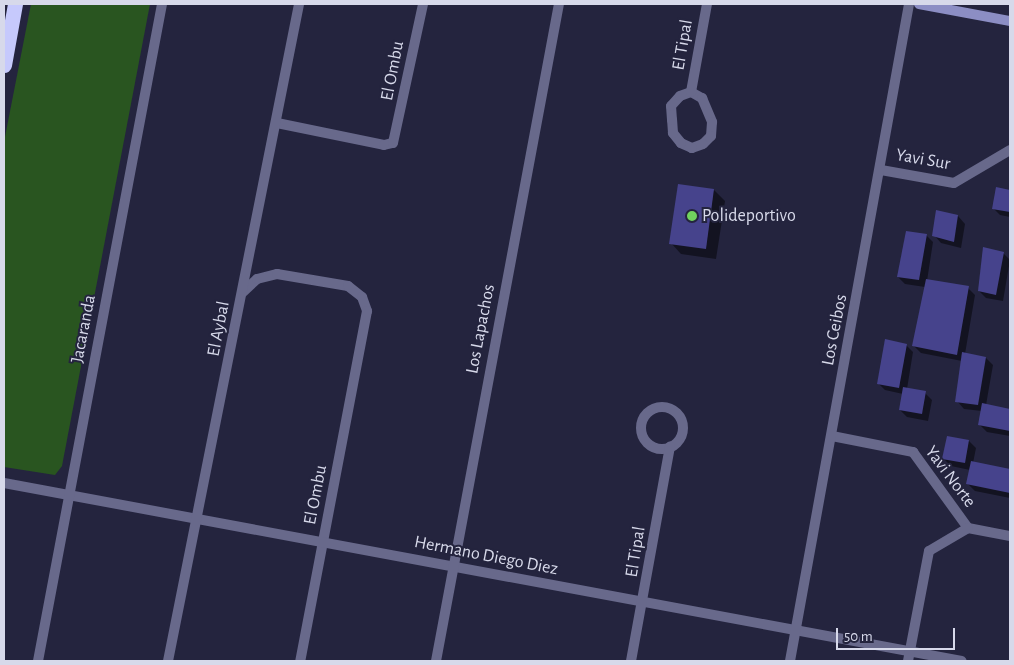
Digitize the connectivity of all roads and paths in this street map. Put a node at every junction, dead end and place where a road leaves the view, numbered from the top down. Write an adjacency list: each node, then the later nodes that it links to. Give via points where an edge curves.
1 (15, 4): 10 (highway)
2 (162, 4): 19 (street, Jacaranda)
3 (300, 4): 12 (street, El Aybal)
4 (423, 4): 12 (street, El Ombu, via 393,143 384,145)
5 (559, 4): 24 (street, Los Lapachos)
6 (707, 4): 11 (street, El Tipal)
7 (909, 4): 14 (street, Los Ceibos)
8 (919, 4): 9 (street)
9 (1010, 21)
10 (4, 65)
11 (691, 92): 11 (street, El Tipal, via 680,96 672,106 672,120 673,133 681,143 692,148 711,136 712,122 702,98)
12 (277, 123): 15 (street, El Aybal)
13 (1010, 150): 14 (street, Yavi Sur, via 954,184)
14 (881, 170): 16 (street, Los Ceibos)
15 (243, 292): 20 (street, El Aybal); 23 (street, El Ombu, via 257,279 277,274 348,286 362,297 367,311)
16 (832, 436): 21 (street, Yavi Norte, via 913,452); 26 (street, Los Ceibos)
17 (670, 447): 17 (street, El Tipal, via 650,444 642,434 643,420 658,407 671,409 683,425 680,438); 25 (street, El Tipal)
18 (4, 483): 19 (street, Hermano Diego Diez)
19 (69, 495): 20 (street, Hermano Diego Diez); 28 (street, Jacaranda)
20 (197, 520): 23 (street, Hermano Diego Diez); 29 (street, El Aybal)
21 (968, 528): 22 (street, Yavi Norte); 27 (street, via 929,551)
22 (1010, 536)
23 (323, 542): 24 (street, Hermano Diego Diez); 30 (street, El Ombu)
24 (454, 567): 25 (street, Hermano Diego Diez); 31 (street, Los Lapachos)
25 (644, 602): 26 (street, Hermano Diego Diez); 32 (street, El Tipal)
26 (796, 630): 27 (street, Hermano Diego Diez); 33 (street, Los Ceibos)
27 (909, 656): 34 (street, Hermano Diego Diez)
28 (38, 661)
29 (168, 661)
30 (300, 661)
31 (436, 661)
32 (631, 661)
33 (790, 661)
34 (962, 661)

